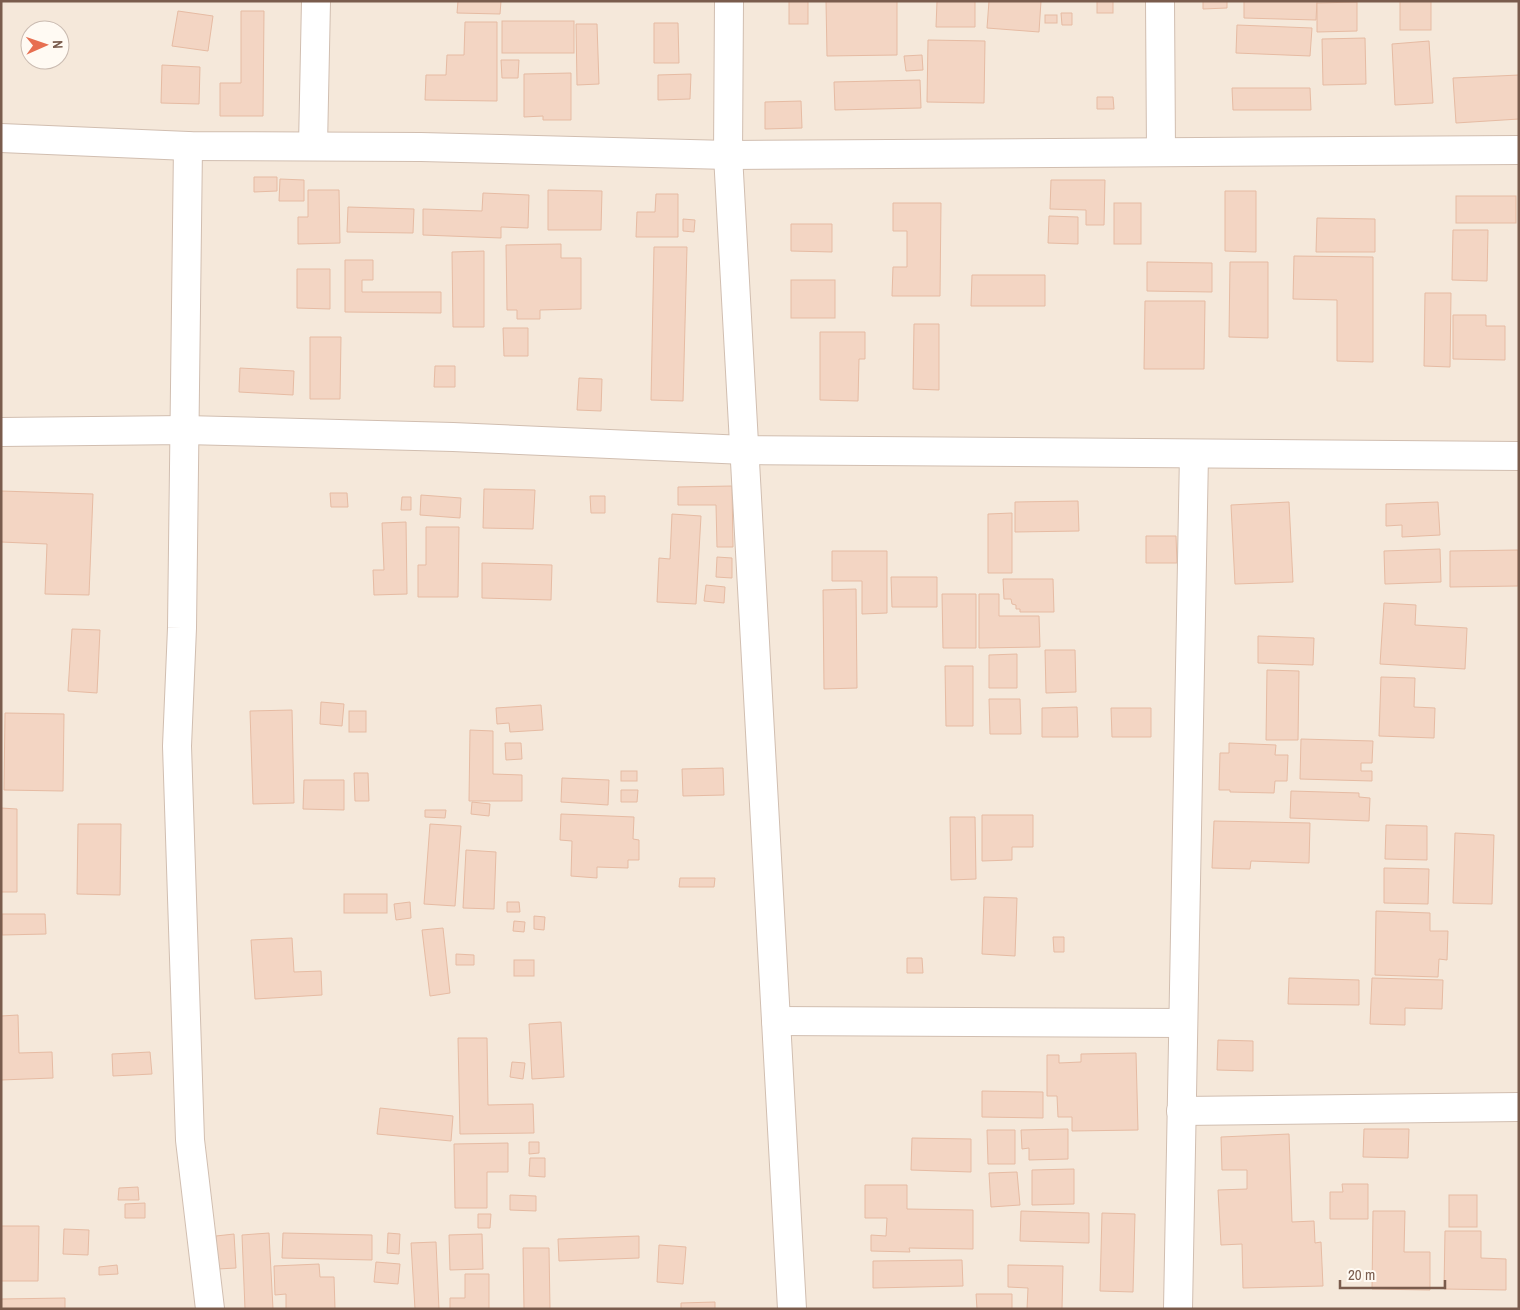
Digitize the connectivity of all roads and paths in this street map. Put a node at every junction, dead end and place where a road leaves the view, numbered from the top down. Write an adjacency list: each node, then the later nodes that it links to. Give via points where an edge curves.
1 (316, 1): 6 (street)
2 (729, 1): 9 (street)
3 (1160, 1): 8 (street)
4 (1, 138): 5 (street)
5 (188, 146): 6 (street); 10 (street)
6 (313, 146): 9 (street)
7 (1519, 150): 8 (street)
8 (1161, 152): 9 (street)
9 (728, 155): 12 (street)
10 (185, 430): 11 (street); 12 (street, via 454,437); 19 (street, via 177,746 190,1140)
11 (1, 432)
12 (745, 450): 13 (street); 15 (street)
13 (1194, 454): 14 (street); 16 (street)
14 (1519, 456)
15 (776, 1021): 16 (street); 20 (street)
16 (1183, 1022): 18 (street)
17 (1519, 1107): 18 (street)
18 (1181, 1111): 21 (street)
19 (210, 1309)
20 (792, 1309)
21 (1178, 1309)

